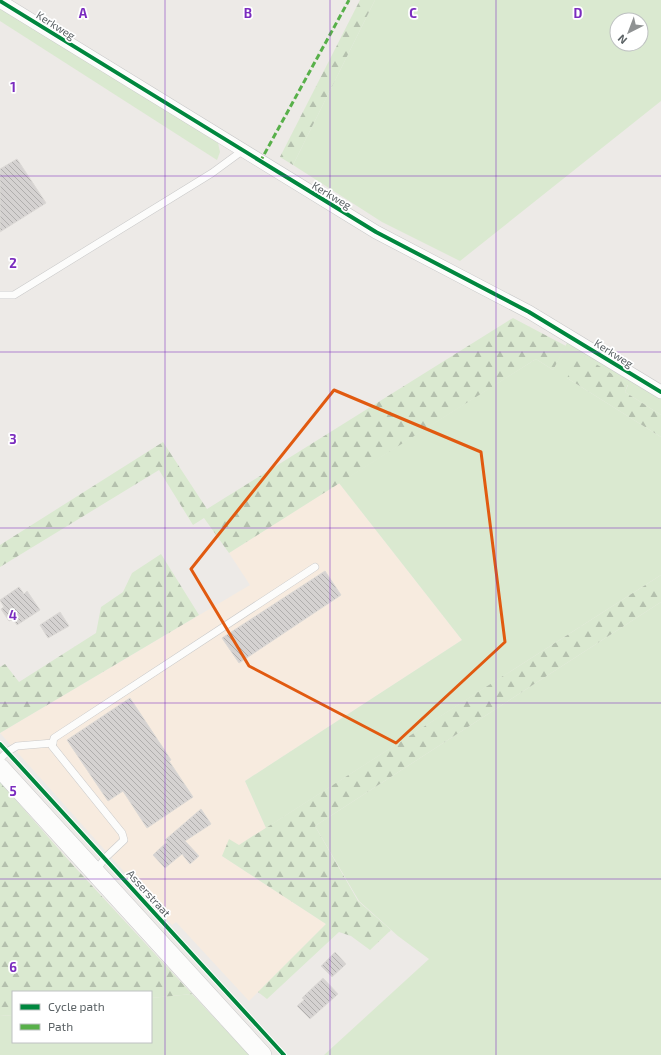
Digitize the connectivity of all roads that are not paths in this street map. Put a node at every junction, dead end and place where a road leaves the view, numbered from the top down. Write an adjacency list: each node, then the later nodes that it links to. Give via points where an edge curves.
1 (0, 1): 2 (street, Kerkweg)
2 (242, 151): 3 (lane, via 212,173 14,296); 4 (street, Kerkweg, via 376,232 529,312)
3 (0, 295)
4 (661, 392)
5 (315, 567): 6 (lane, via 54,738)
6 (53, 743): 7 (lane, via 17,746); 9 (lane, via 52,746 122,833 124,840)
7 (0, 759)
8 (0, 768): 9 (main road)
9 (95, 872): 10 (main road)
10 (262, 1055)

